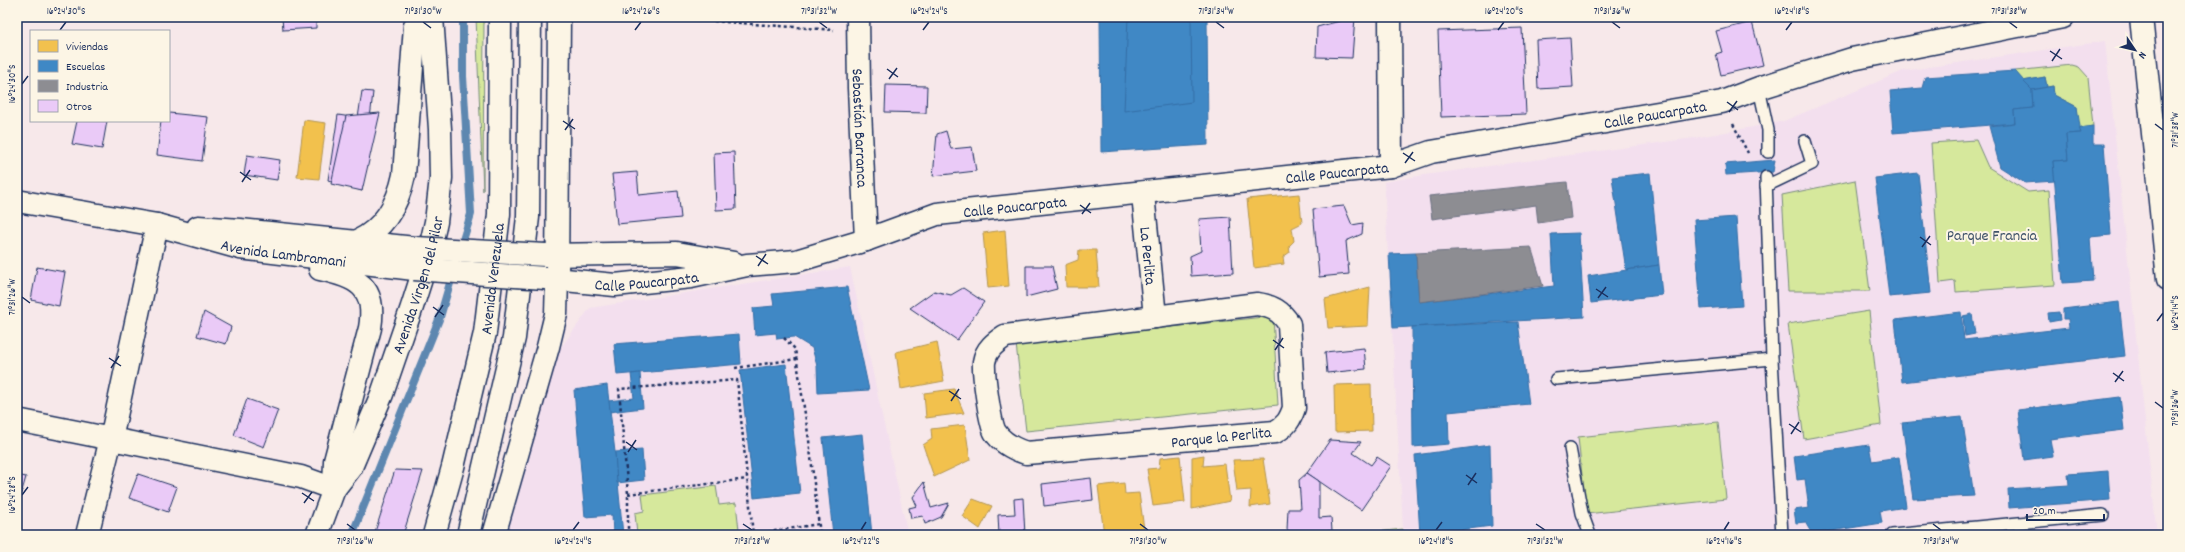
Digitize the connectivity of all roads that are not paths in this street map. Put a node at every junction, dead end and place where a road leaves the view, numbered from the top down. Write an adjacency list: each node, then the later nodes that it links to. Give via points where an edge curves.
1 (419, 17): 18 (main road, via 415,26 401,189 384,221 376,230)
2 (432, 17): 31 (main road, Avenida Virgen del Pilar, via 441,178 436,222 428,257 382,394 351,467)
3 (500, 17): 36 (main road, Avenida Venezuela, via 499,214 485,333)
4 (530, 17): 37 (main road, Avenida Venezuela, via 528,216 514,338)
5 (559, 17): 20 (main road)
6 (1390, 17): 13 (main road)
7 (2063, 17): 10 (main road, Calle Paucarpata, via 1852,59)
8 (2141, 17): 23 (main road)
9 (857, 24): 17 (main road, Sebastián Barranca)
10 (1759, 88): 12 (lane, via 1768,130); 13 (main road, Calle Paucarpata, via 1722,102 1431,152)
11 (1805, 141): 26 (lane, via 1812,164 1766,181)
12 (1768, 152)
13 (1391, 166): 14 (main road, Calle Paucarpata)
14 (1143, 194): 17 (main road, Calle Paucarpata, via 937,214); 25 (main road, La Perlita)
15 (17, 201): 16 (main road, Avenida Lambramani)
16 (157, 225): 18 (main road, Avenida Lambramani); 19 (main road, Avenida Lambramani); 29 (main road)
17 (866, 240): 22 (main road, Calle Paucarpata, via 796,261)
18 (358, 241): 21 (main road, Avenida Lambramani)
19 (240, 248): 21 (main road, Avenida Lambramani); 31 (main road, via 344,274 354,279 369,296 372,306 370,328 335,461)
20 (552, 255): 21 (main road, Calle Paucarpata, bridge); 22 (main road, Calle Paucarpata, via 677,254); 24 (main road)
21 (414, 258): 24 (main road, Calle Paucarpata, bridge)
22 (747, 265): 24 (main road, Calle Paucarpata, via 691,277 615,285)
23 (2168, 278)
24 (551, 279): 38 (main road, via 556,314)
25 (1155, 317): 25 (main road, Parque la Perlita, via 1005,336 992,345 984,361 991,422 996,433 1014,449 1026,453 1264,434 1276,432 1290,420 1294,408 1289,324 1276,309 1256,304)
26 (1772, 359): 27 (lane); 40 (lane)
27 (1556, 379)
28 (17, 420): 29 (main road)
29 (111, 439): 31 (main road, via 301,477); 34 (main road)
30 (1570, 448): 39 (lane, via 1582,513)
31 (334, 489): 35 (main road, Avenida Virgen del Pilar)
32 (2103, 515): 33 (lane, via 1991,524)
33 (1966, 532): 41 (lane)
34 (87, 535)
35 (317, 535)
36 (434, 535)
37 (468, 535)
38 (494, 535)
39 (1590, 535)
40 (1782, 535)
41 (1892, 535)

